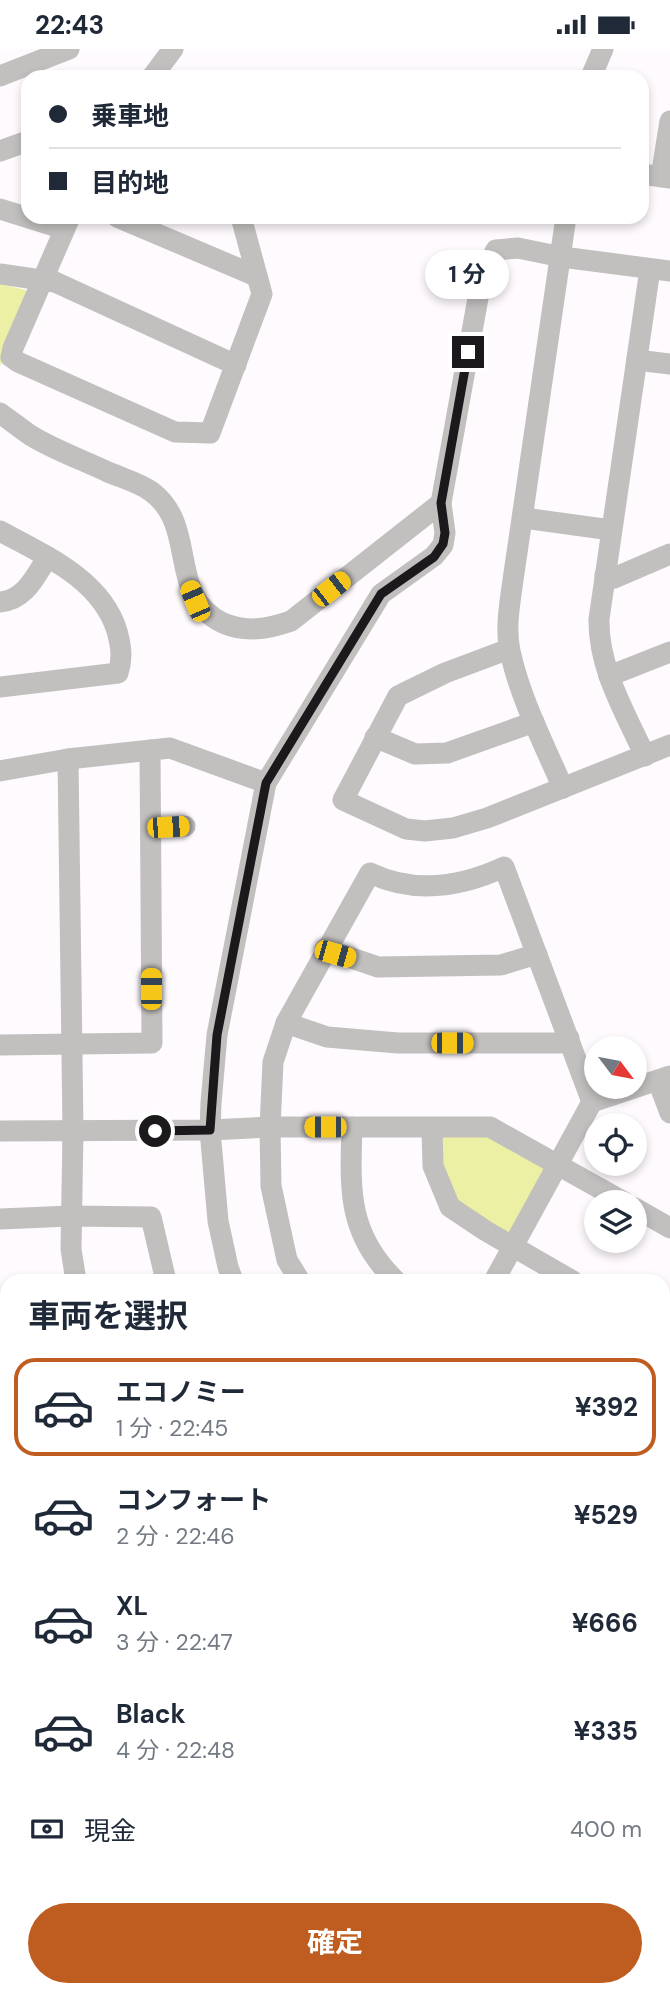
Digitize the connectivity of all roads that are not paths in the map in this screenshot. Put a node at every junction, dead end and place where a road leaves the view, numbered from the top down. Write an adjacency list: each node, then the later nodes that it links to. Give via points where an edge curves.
1 (173, 49): 4 (street)
2 (603, 49): 5 (street)
3 (59, 51): 6 (street)
4 (157, 70)
5 (594, 70)
6 (0, 76)
7 (670, 121): 10 (street)
8 (21, 144): 9 (street)
9 (0, 151)
10 (658, 176)
11 (0, 209): 12 (street)
12 (21, 213)
13 (67, 224): 21 (street)
14 (133, 224): 20 (street)
15 (243, 224): 20 (street)
16 (565, 224): 17 (street)
17 (562, 257): 18 (street); 26 (street, via 518,248 496,250 482,277); 27 (street)
18 (660, 270): 22 (street)
19 (0, 274): 21 (street)
20 (256, 276): 24 (street, via 262,294)
21 (43, 281): 24 (street, via 55,282); 24 (street, via 11,357 175,432 210,433)
22 (637, 360): 23 (street); 28 (street)
23 (670, 364)
24 (236, 365)
25 (0, 413): 26 (street, via 32,436 151,492 176,527 195,601 210,617 253,630 291,621)
26 (441, 503): 45 (street, via 443,544 434,557 381,594)
27 (524, 518): 28 (street); 34 (street, via 510,604)
28 (611, 530): 32 (street)
29 (0, 531): 31 (street)
30 (670, 554): 32 (street, via 614,577)
31 (47, 558): 33 (street, via 18,597); 37 (street, via 99,594 120,641 118,673)
32 (606, 575): 36 (street, via 599,639)
33 (0, 602)
34 (509, 649): 38 (street); 39 (street, via 398,696)
35 (670, 652): 36 (street)
36 (609, 676): 42 (street)
37 (0, 687)
38 (534, 722): 39 (street, via 447,753 415,754); 46 (street)
39 (374, 737): 46 (street, via 343,800 406,829 453,828)
40 (670, 745): 42 (street)
41 (150, 750): 43 (street); 45 (street, via 170,748); 48 (street)
42 (645, 756): 46 (street)
43 (68, 759): 44 (street); 53 (street)
44 (0, 771)
45 (266, 783): 61 (street, via 217,1035)
46 (563, 788)
47 (185, 826): 48 (street)
48 (151, 828): 53 (street, via 152,1043)
49 (325, 949): 50 (street, via 378,967 501,965); 50 (street, via 370,873 387,881 425,887 449,885 504,867); 51 (street)
50 (537, 954): 52 (street)
51 (286, 1023): 52 (street, via 327,1037 398,1043 561,1043); 58 (street, via 273,1062)
52 (569, 1038): 56 (street)
53 (71, 1044): 54 (street); 63 (street)
54 (0, 1045)
55 (664, 1079): 56 (street); 57 (street)
56 (592, 1102): 64 (street)
57 (670, 1113)
58 (270, 1127): 59 (street); 61 (street); 74 (street, via 271,1186 287,1259)
59 (352, 1127): 60 (street); 75 (street, via 351,1187 357,1223)
60 (432, 1128): 64 (street, via 490,1127); 70 (street, via 433,1166 450,1207)
61 (210, 1130): 63 (street); 73 (street, via 219,1221)
62 (0, 1131): 63 (street)
63 (73, 1131): 66 (street)
64 (557, 1165): 65 (street); 70 (street)
65 (602, 1190)
66 (70, 1216): 68 (street); 71 (street); 72 (street, via 151,1217)
67 (647, 1216): 69 (street)
68 (0, 1219)
69 (670, 1228)
70 (512, 1247): 76 (street); 77 (street)
71 (75, 1274)
72 (164, 1274)
73 (230, 1274)
74 (296, 1274)
75 (389, 1274)
76 (498, 1274)
77 (560, 1274)

